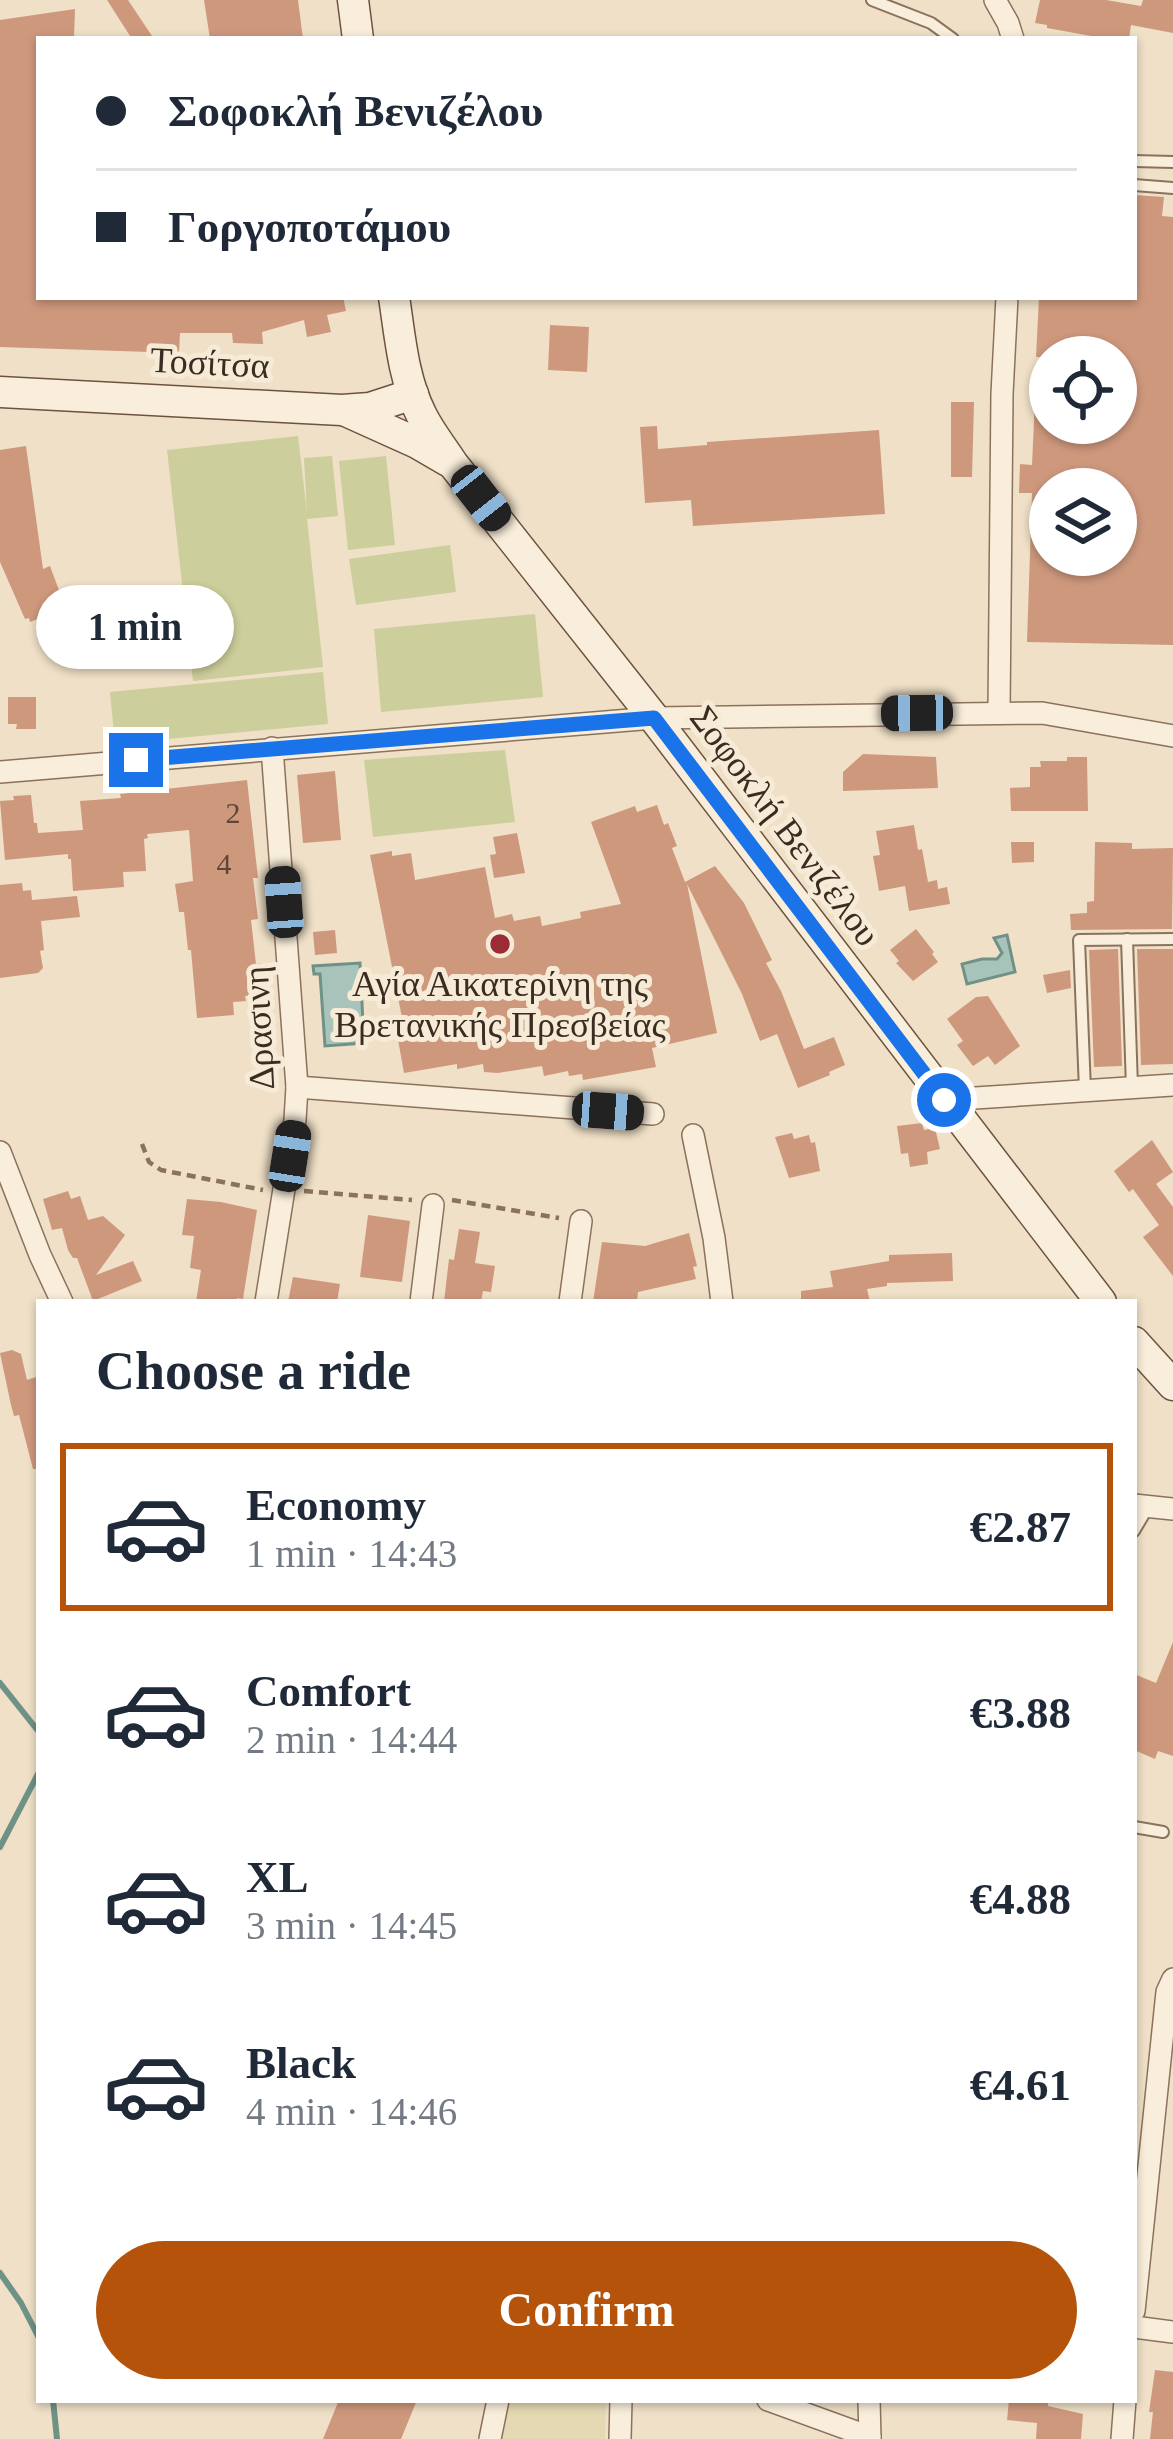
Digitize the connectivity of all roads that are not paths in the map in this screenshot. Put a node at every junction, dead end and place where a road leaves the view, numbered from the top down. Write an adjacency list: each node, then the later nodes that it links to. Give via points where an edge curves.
1 (353, 0): 4 (main road)
2 (872, 0): 5 (lane)
3 (995, 0): 6 (street)
4 (358, 36)
5 (949, 36)
6 (1012, 36)
7 (1137, 161): 8 (lane)
8 (1173, 163)
9 (1137, 185): 10 (lane)
10 (1173, 188)
11 (394, 300): 14 (main road, Σοφοκλή Βενιζέλου)
12 (1006, 300): 17 (street)
13 (0, 392): 15 (main road, Τοσίτσα)
14 (413, 394): 15 (main road, Τοσίτσα); 16 (main road, Σοφοκλή Βενιζέλου)
15 (342, 410): 16 (main road)
16 (453, 464): 18 (main road, Σοφοκλή Βενιζέλου)
17 (999, 712): 18 (street); 19 (street)
18 (654, 718): 20 (street); 28 (main road, Σοφοκλή Βενιζέλου)
19 (1173, 736)
20 (272, 748): 21 (street); 25 (street, Δρασινη)
21 (0, 772)
22 (1127, 939): 23 (lane); 26 (lane); 27 (lane, via 1079,940)
23 (1173, 939)
24 (1173, 1085): 26 (street)
25 (297, 1087): 29 (street); 35 (street, Δρασινη)
26 (1132, 1088): 27 (street)
27 (1085, 1090): 28 (street)
28 (944, 1100): 39 (main road, Σοφοκλή Βενιζέλου)
29 (652, 1114)
30 (693, 1135): 38 (street)
31 (0, 1152): 34 (street)
32 (433, 1205): 36 (street)
33 (581, 1221): 37 (street)
34 (61, 1299)
35 (266, 1299)
36 (421, 1299)
37 (570, 1299)
38 (722, 1299)
39 (1099, 1299)
40 (1137, 1345): 41 (main road)
41 (1173, 1385)
42 (1141, 1505): 43 (street)
43 (1173, 1509)
44 (1137, 1828): 45 (lane)
45 (1163, 1832)
46 (1170, 1985): 47 (street)
47 (1137, 2285)
48 (1137, 2327): 49 (street)
49 (1173, 2332)
50 (498, 2403): 56 (street)
51 (621, 2403): 57 (street)
52 (776, 2403): 55 (street)
53 (869, 2403): 55 (street)
54 (1125, 2403): 58 (street)
55 (870, 2438)
56 (490, 2439)
57 (620, 2439)
58 (1122, 2439)

